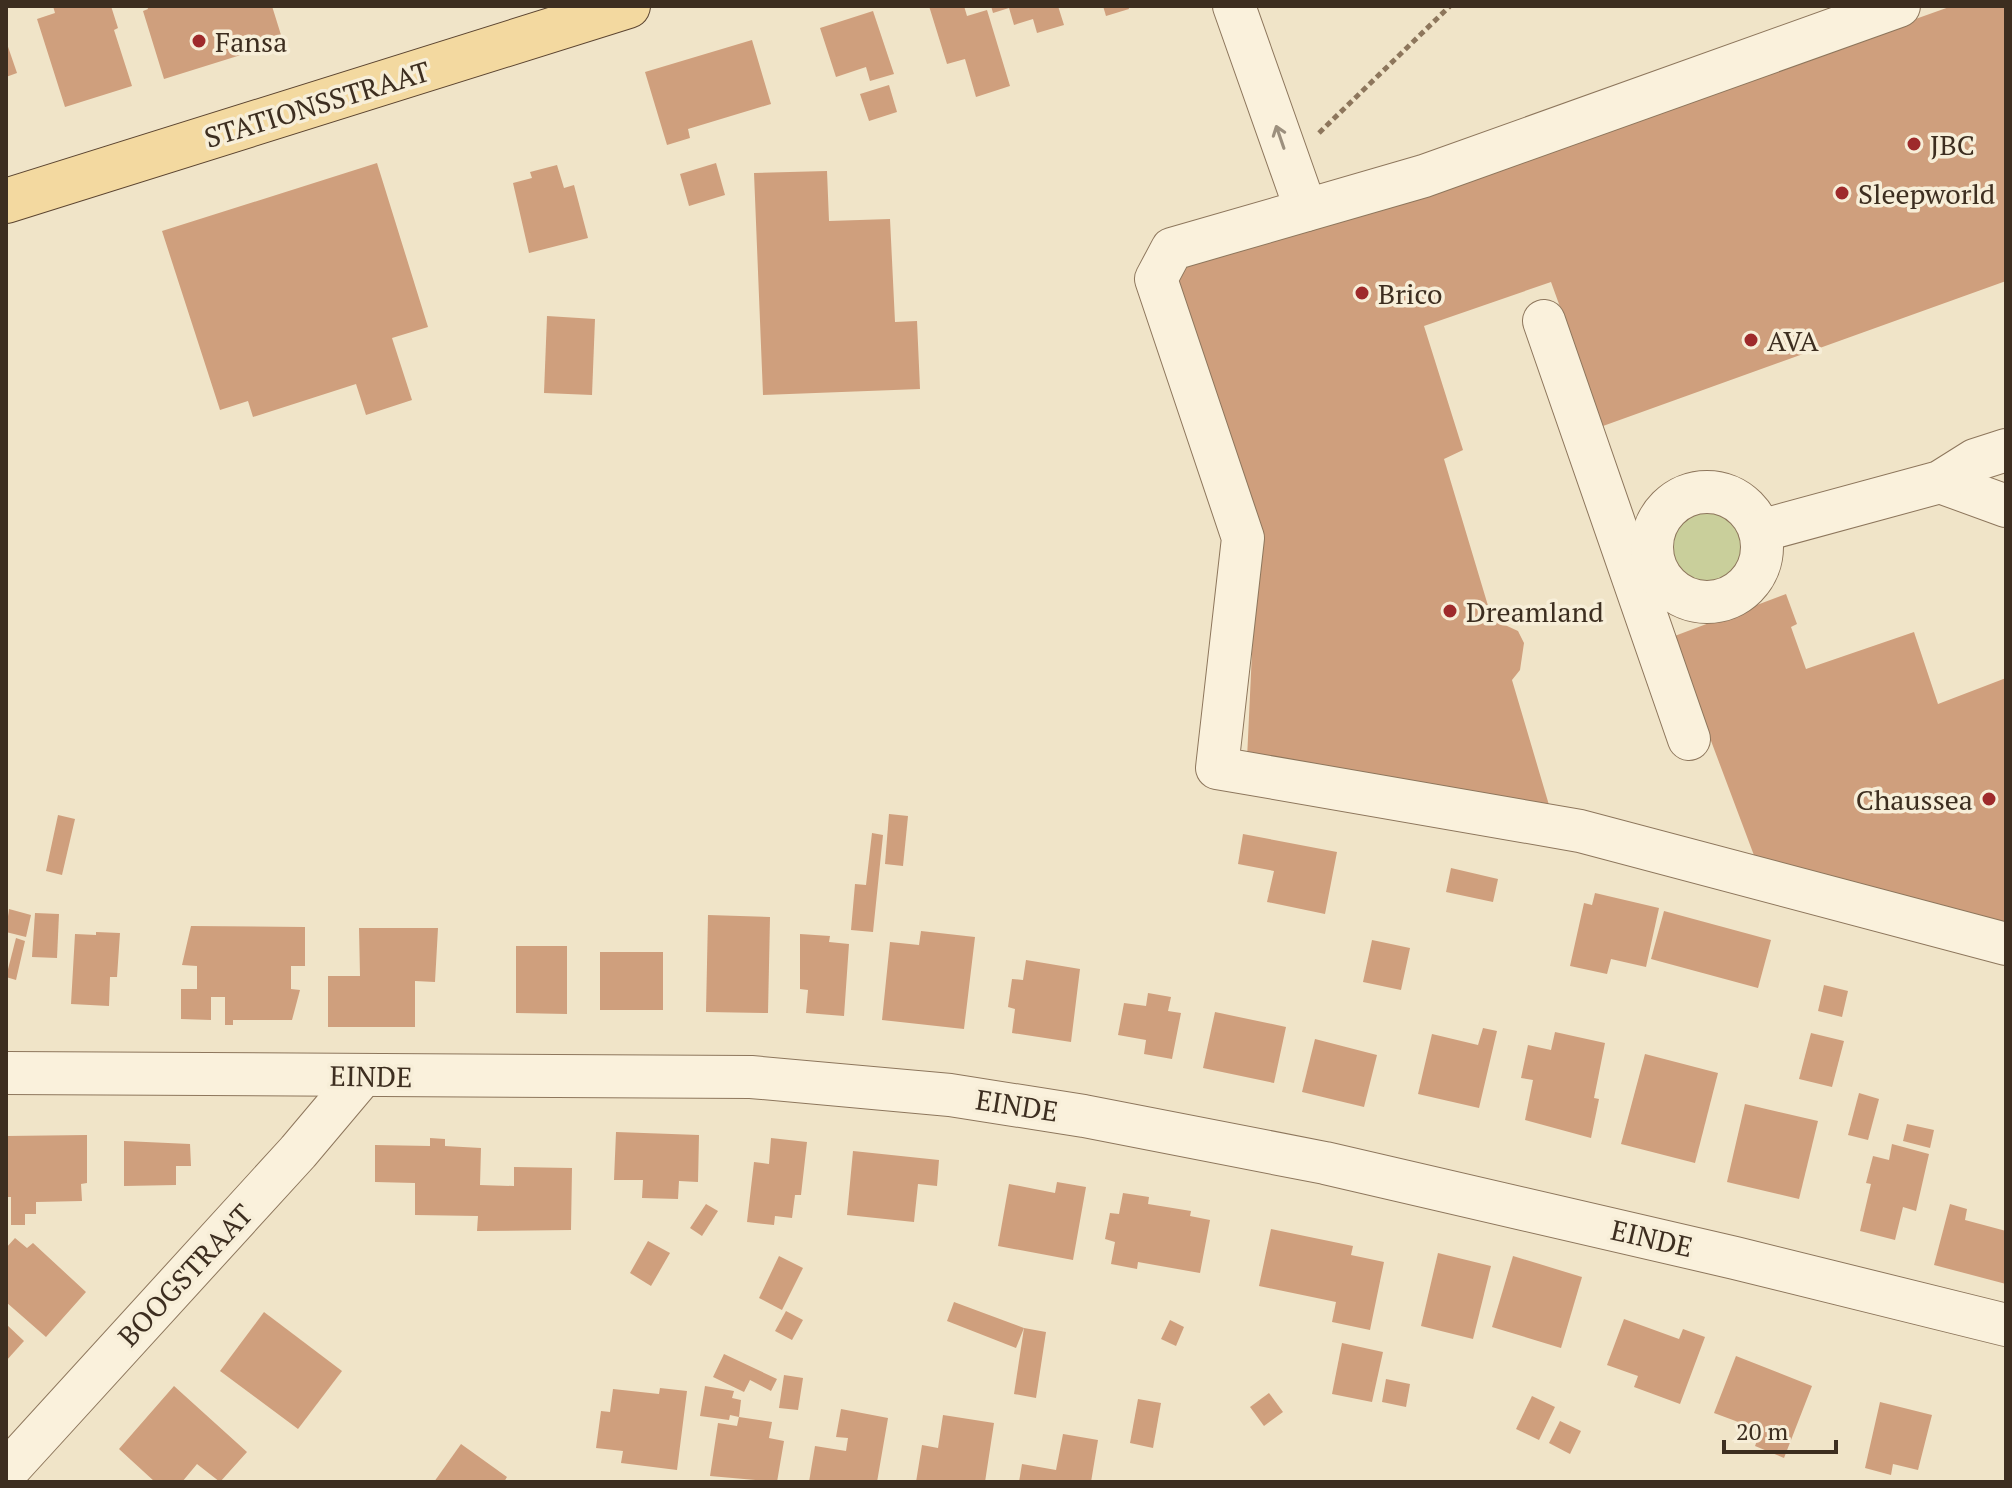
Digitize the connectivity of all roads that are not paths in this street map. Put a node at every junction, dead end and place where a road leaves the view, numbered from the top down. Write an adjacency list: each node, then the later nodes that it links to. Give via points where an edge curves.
1 (628, 6): 4 (main road, STATIONSSTRAAT)
2 (1234, 6): 5 (street, one-way to 2)
3 (1899, 6): 5 (street, via 1424,176)
4 (6, 201)
5 (1306, 210): 13 (street, via 1172,249 1156,279 1243,538 1217,768 1580,831)
6 (1544, 321): 11 (street)
7 (2006, 450): 8 (street, via 1975,460)
8 (1940, 482): 9 (street); 10 (street)
9 (2006, 506)
10 (1760, 531): 11 (street, via 1763,544 1751,582 1716,602 1690,600); 11 (street, via 1745,506 1733,498 1700,492 1682,497 1656,525)
11 (1642, 567): 12 (street)
12 (1689, 739)
13 (2006, 944)
14 (6, 1073): 15 (street, EINDE)
15 (362, 1076): 16 (street, EINDE, via 751,1077 965,1097 1325,1163); 17 (street, BOOGSTRAAT)
16 (2006, 1325)
17 (6, 1472)

